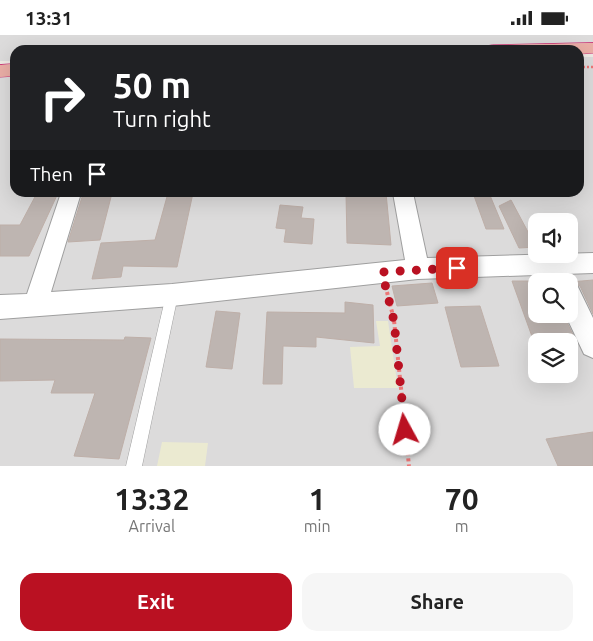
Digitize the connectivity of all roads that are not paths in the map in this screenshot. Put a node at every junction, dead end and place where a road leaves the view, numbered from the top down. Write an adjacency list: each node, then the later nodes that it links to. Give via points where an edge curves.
1 (70, 197): 8 (street)
2 (404, 197): 4 (street)
3 (593, 263): 6 (street)
4 (418, 269): 5 (street); 7 (street)
5 (530, 273)
6 (561, 273)
7 (172, 295): 8 (street); 12 (lane)
8 (34, 305): 9 (street)
9 (0, 307)
10 (578, 314): 11 (street)
11 (593, 345)
12 (134, 466)

